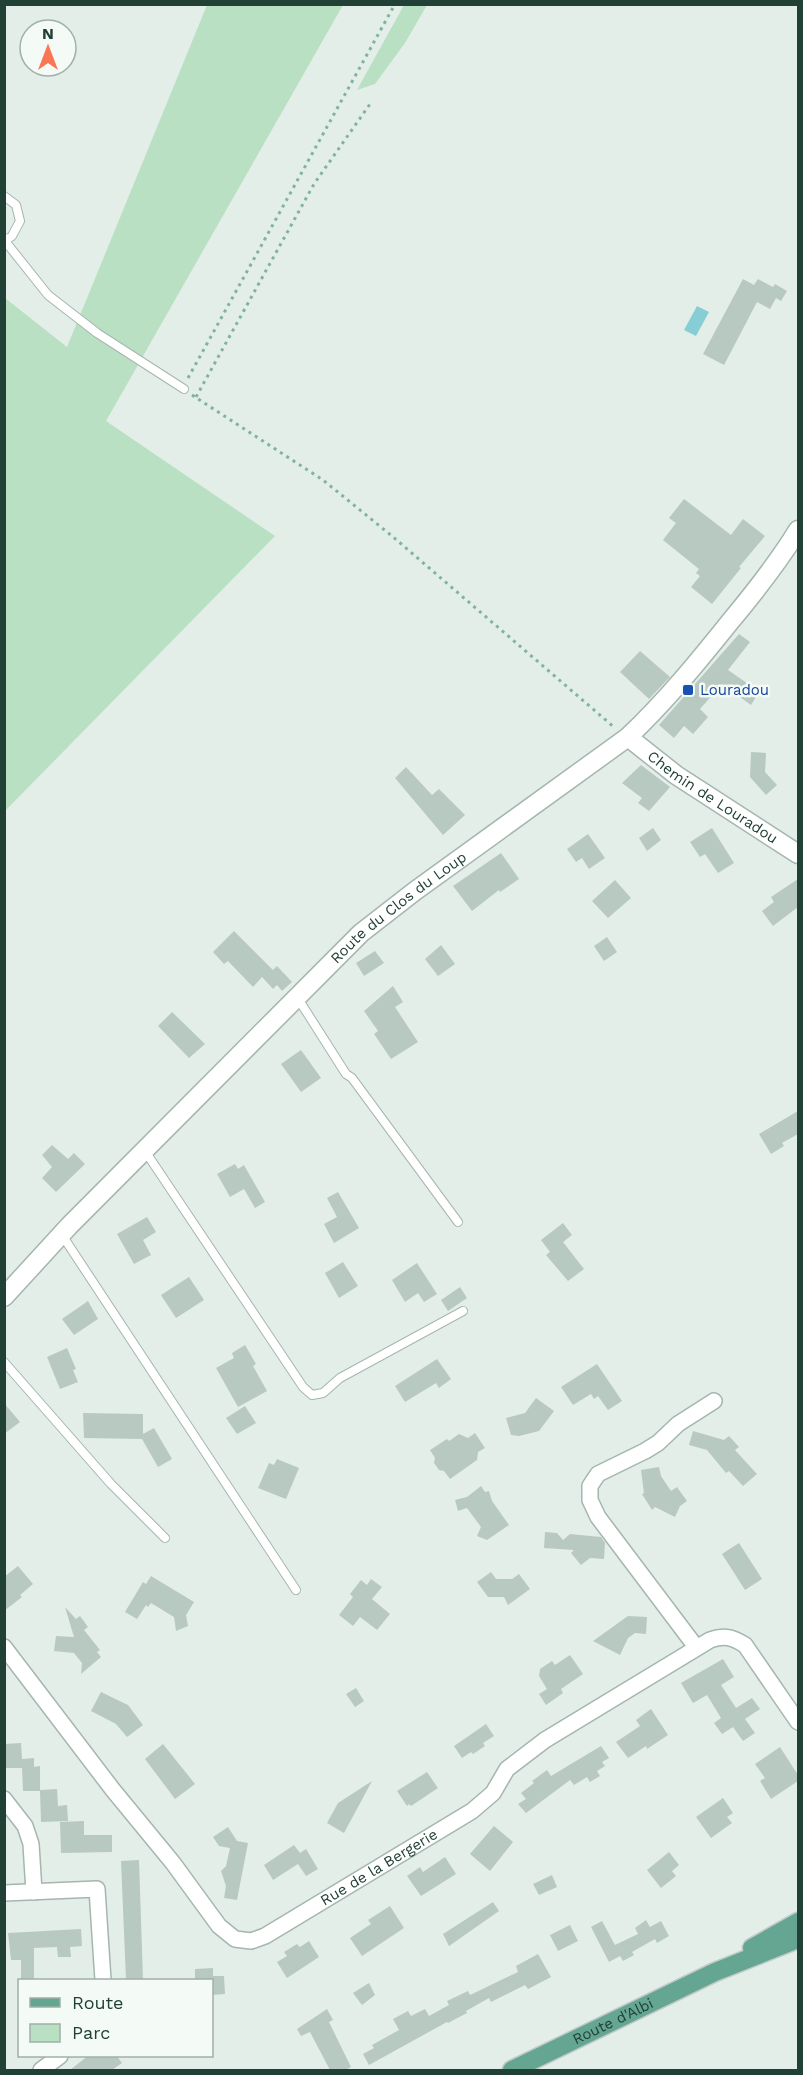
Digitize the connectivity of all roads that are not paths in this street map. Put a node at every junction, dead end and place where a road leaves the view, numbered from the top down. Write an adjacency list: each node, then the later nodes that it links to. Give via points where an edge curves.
1 (4, 196): 2 (lane, via 16,205 20,221)
2 (5, 241): 3 (lane, via 48,295 97,333)
3 (184, 389)
4 (798, 530): 5 (street, Route du Clos du Loup, via 697,664)
5 (628, 737): 6 (street, Chemin de Louradou, via 676,775); 7 (street, Route du Clos du Loup, via 370,926)
6 (798, 854)
7 (296, 997): 8 (street, Route du Clos du Loup); 9 (lane, via 346,1074)
8 (144, 1150): 10 (street, Route du Clos du Loup); 12 (lane, via 312,1395 323,1393 340,1378)
9 (458, 1222)
10 (62, 1234): 11 (street, Route du Clos du Loup); 16 (lane)
11 (4, 1297)
12 (463, 1311)
13 (4, 1362): 15 (lane, via 111,1484)
14 (714, 1401): 18 (street, via 678,1424 658,1443 598,1474 590,1486 590,1500 598,1517)
15 (165, 1538)
16 (296, 1590)
17 (4, 1647): 18 (street, Rue de la Bergerie, via 219,1926 235,1939 251,1941 472,1811 493,1793 507,1769 545,1740)
18 (696, 1647): 19 (street, Rue de la Bergerie, via 723,1636 746,1645)
19 (798, 1722)
20 (4, 1799): 21 (street, via 25,1826 31,1844)
21 (34, 1892): 22 (street); 26 (street, via 97,1889)
22 (4, 1893)
23 (798, 1922): 25 (main road, Route d'Albi)
24 (798, 1939): 25 (main road, Route d'Albi)
25 (715, 1972): 29 (main road, Route d'Albi)
26 (103, 1979)
27 (57, 2057): 28 (street)
28 (40, 2070)
29 (512, 2070)

